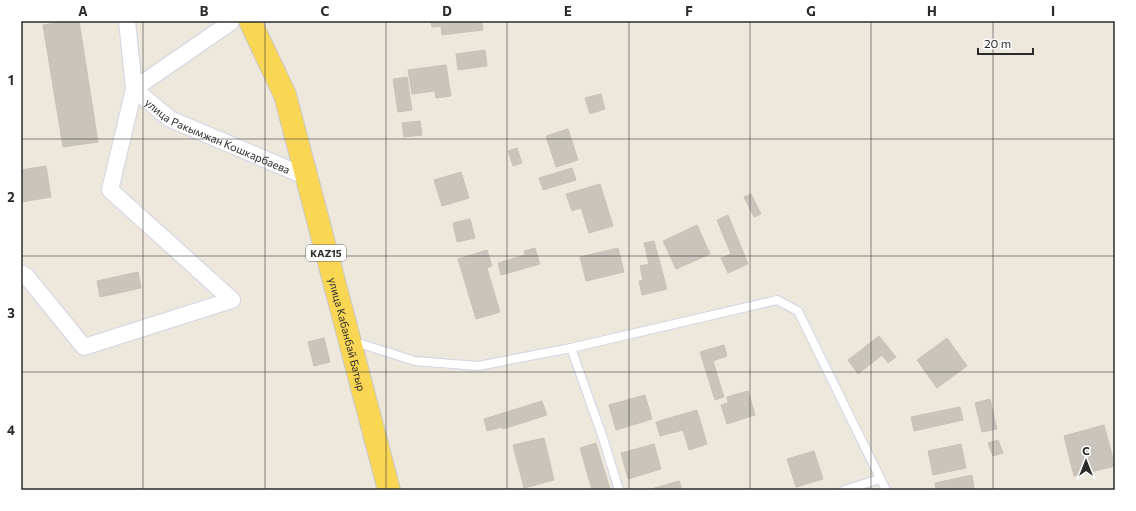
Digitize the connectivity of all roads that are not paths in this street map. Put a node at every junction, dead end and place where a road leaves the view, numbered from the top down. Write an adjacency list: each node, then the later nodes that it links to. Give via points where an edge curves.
1 (127, 21): 3 (street, улица Ракымжан Кошкарбаева)
2 (240, 22): 3 (street, улица Ракымжан Кошкарбаева); 4 (main road, улица Кабанбай Батыр / KAZ15, via 285,95)
3 (134, 89): 4 (street, улица Ракымжан Кошкарбаева, via 170,119); 5 (street, улица Ракымжан Кошкарбаева, via 110,190 232,300 84,347)
4 (307, 177): 6 (main road, улица Кабанбай Батыр / KAZ15)
5 (21, 273)
6 (349, 340): 7 (lane, via 415,361 478,366); 9 (main road, улица Кабанбай Батыр / KAZ15)
7 (571, 348): 8 (lane, via 777,300 798,311); 10 (lane)
8 (880, 479): 11 (lane); 12 (lane)
9 (389, 490)
10 (619, 490)
11 (844, 490)
12 (886, 490)

